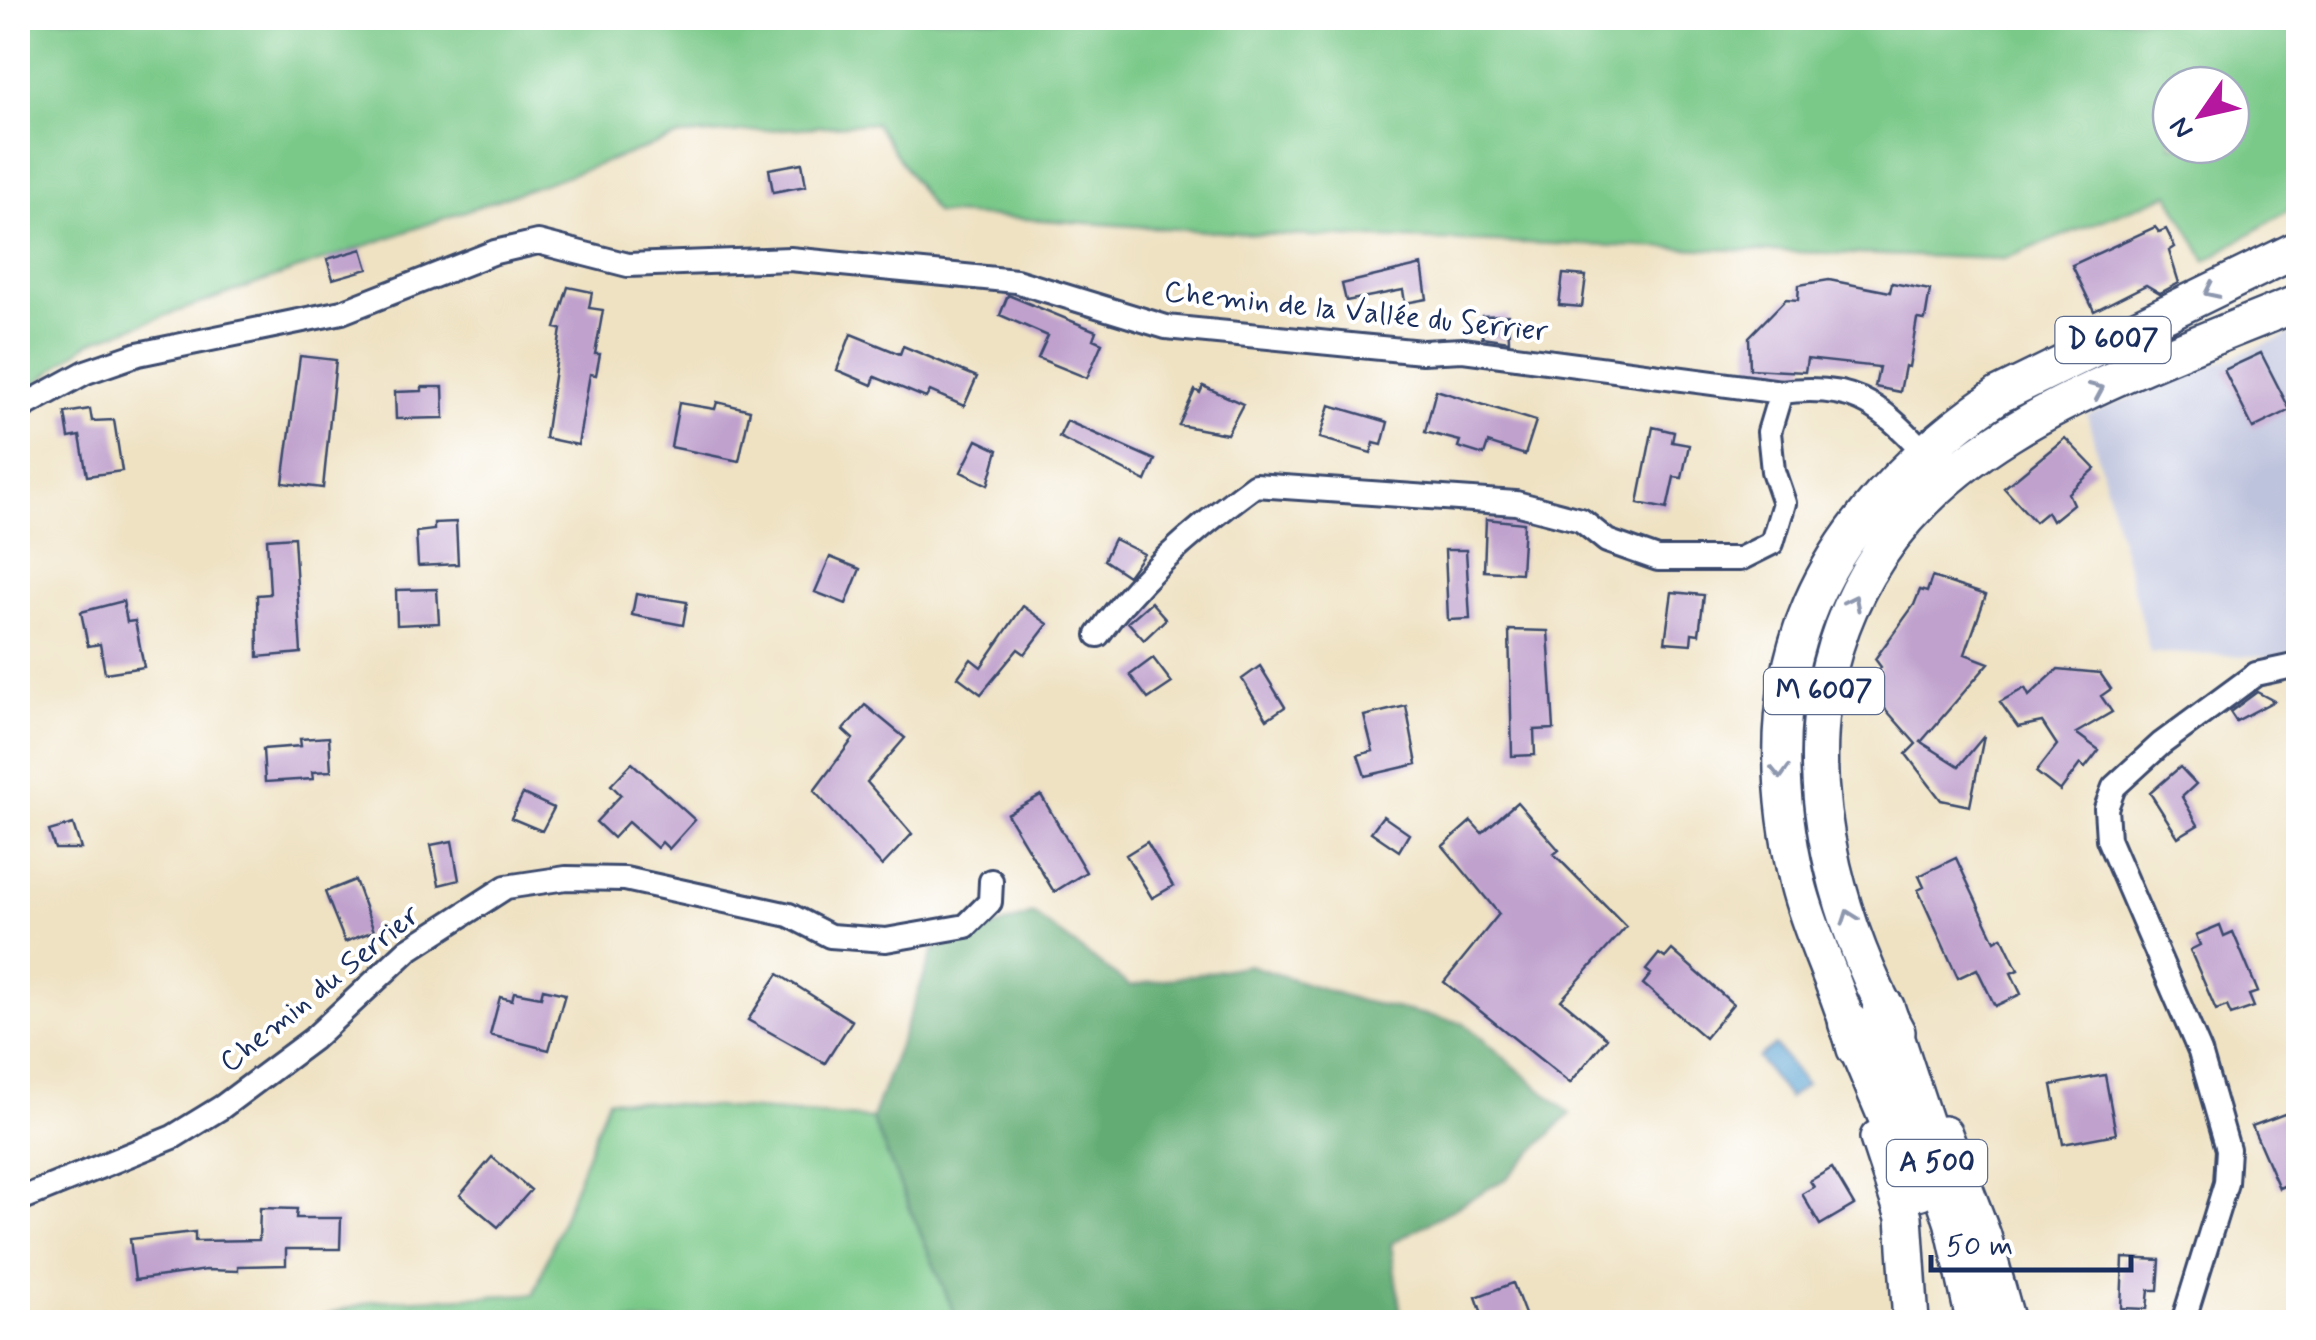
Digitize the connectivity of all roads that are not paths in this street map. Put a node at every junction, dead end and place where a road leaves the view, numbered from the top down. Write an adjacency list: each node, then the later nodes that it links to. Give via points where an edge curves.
1 (2298, 249): 6 (main road, D 6007, one-way to 6, via 1999,395)
2 (2298, 303): 5 (main road, D 6007, one-way to 2)
3 (1781, 392): 4 (street, Chemin de la Vallée du Serrier, via 1463,350 1422,352 1166,327 1016,281 790,259 628,264 538,242 494,252 342,312 138,354 86,372); 6 (street, Chemin de la Vallée du Serrier, via 1821,387 1850,394 1886,411); 7 (street, via 1769,432 1784,504 1772,544 1740,559 1658,559 1608,541 1581,520 1516,503 1255,485 1168,560)
4 (18, 409)
5 (2010, 433): 10 (main road, M 6007, one-way to 5, via 1823,826 1823,695 1844,622 1885,548 1957,471)
6 (1928, 447): 10 (main road, M 6007, one-way to 10, via 1858,526 1807,608 1784,700 1780,785 1799,888)
7 (1098, 635)
8 (2298, 665): 16 (street, via 2256,674 2218,700 2114,787 2106,808 2108,839 2200,1052 2228,1149 2226,1184)
9 (992, 881): 11 (street, Chemin du Serrier, via 990,902 966,926 886,940 830,936 789,915 625,879 506,886 408,950 313,1039 222,1107 173,1137)
10 (1866, 1016): 12 (main road, M 6007, via 1874,1126 1904,1217); 13 (highway, A 500); 14 (highway, A 500, via 1955,1222); 15 (main road, M 6007, via 1925,1085)
11 (18, 1200)
12 (1911, 1322)
13 (1953, 1322)
14 (1978, 1322)
15 (2006, 1322)
16 (2183, 1322)

